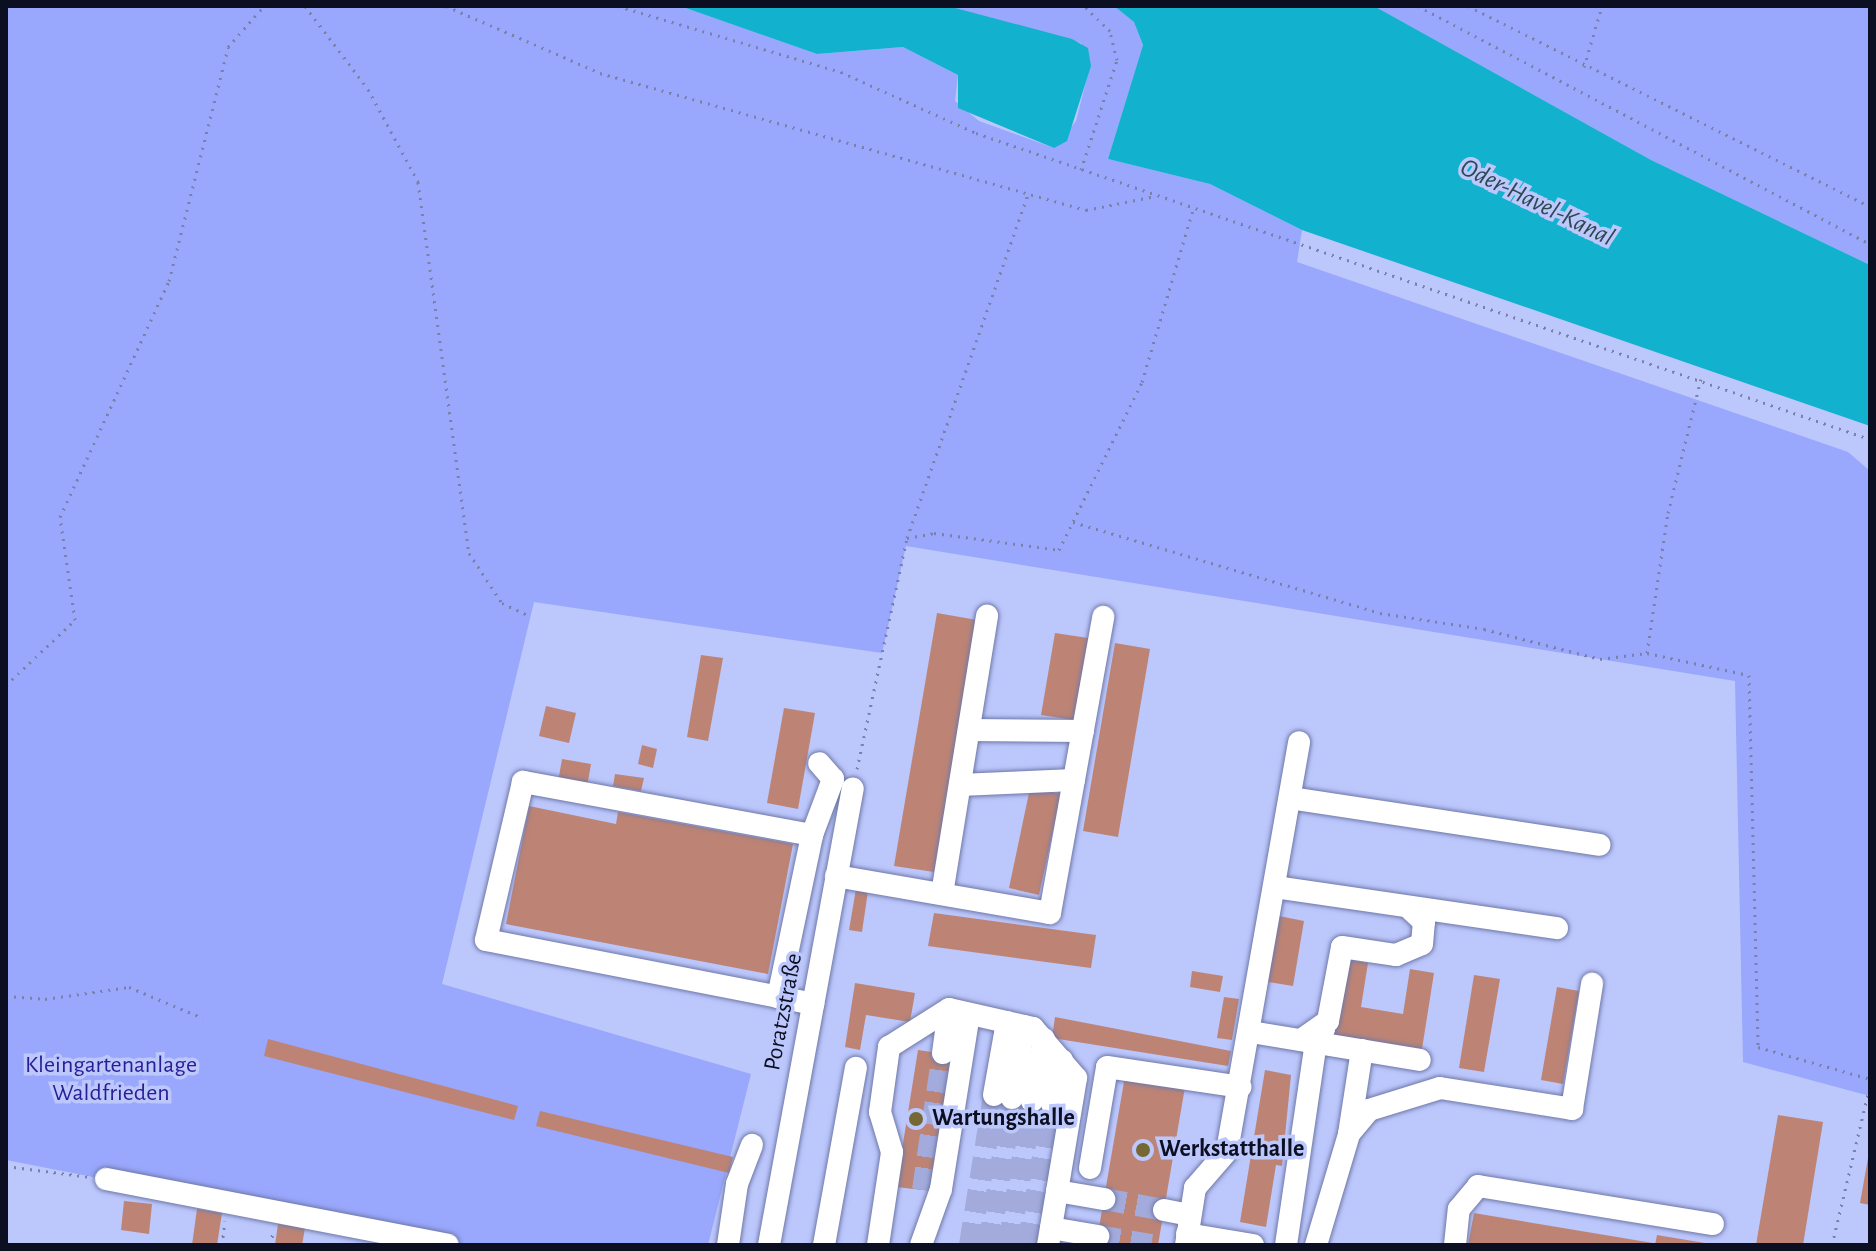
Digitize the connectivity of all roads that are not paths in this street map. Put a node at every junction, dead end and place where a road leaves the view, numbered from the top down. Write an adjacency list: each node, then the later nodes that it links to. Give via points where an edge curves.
1 (987, 616): 3 (street)
2 (1103, 617): 4 (street)
3 (969, 730): 4 (street); 8 (street)
4 (1083, 731): 7 (street)
5 (1299, 742): 10 (street)
6 (819, 763): 11 (street, via 833,779)
7 (1074, 780): 8 (street); 15 (street, via 1050,913)
8 (960, 785): 15 (street)
9 (853, 789): 13 (street, Poratzstraße)
10 (1290, 798): 12 (street); 14 (street)
11 (812, 835): 19 (street); 19 (street, via 523,782 486,940)
12 (1599, 845)
13 (836, 876): 15 (street); 20 (street, Poratzstraße)
14 (1275, 887): 16 (street); 23 (street)
15 (942, 894)
16 (1408, 907): 17 (street); 24 (street, via 1424,922 1422,944 1396,955 1342,947)
17 (1557, 928)
18 (1592, 984): 33 (street, via 1572,1109 1440,1088 1382,1104)
19 (778, 997): 20 (street)
20 (813, 1004): 48 (street, Poratzstraße)
21 (959, 1011): 22 (street); 27 (street); 45 (street, via 941,1189); 50 (street, via 889,1047 880,1112 892,1152)
22 (1016, 1024): 25 (street); 32 (street)
23 (1251, 1032): 24 (street); 31 (street)
24 (1314, 1037): 26 (street); 52 (street)
25 (1044, 1039): 28 (street); 32 (street)
26 (1362, 1050): 29 (street); 33 (street)
27 (943, 1053)
28 (1062, 1060): 32 (street); 38 (street, via 1076,1078)
29 (1420, 1060)
30 (856, 1068): 49 (street)
31 (1241, 1087): 35 (street, via 1107,1067); 42 (street, via 1227,1151 1195,1188)
32 (1023, 1100)
33 (1349, 1134): 53 (street)
34 (752, 1145): 47 (street)
35 (1090, 1168)
36 (106, 1179): 46 (street)
37 (923, 1190): 45 (street)
38 (1057, 1191): 39 (street); 43 (street)
39 (1104, 1199)
40 (1164, 1210): 42 (street)
41 (1713, 1224): 54 (street, via 1478,1186 1459,1209)
42 (1188, 1231): 51 (street)
43 (1049, 1236): 44 (street)
44 (1098, 1236)
45 (922, 1239)
46 (448, 1245)
47 (728, 1245)
48 (769, 1245)
49 (824, 1245)
50 (878, 1245)
51 (1253, 1245)
52 (1286, 1245)
53 (1316, 1245)
54 (1455, 1245)

